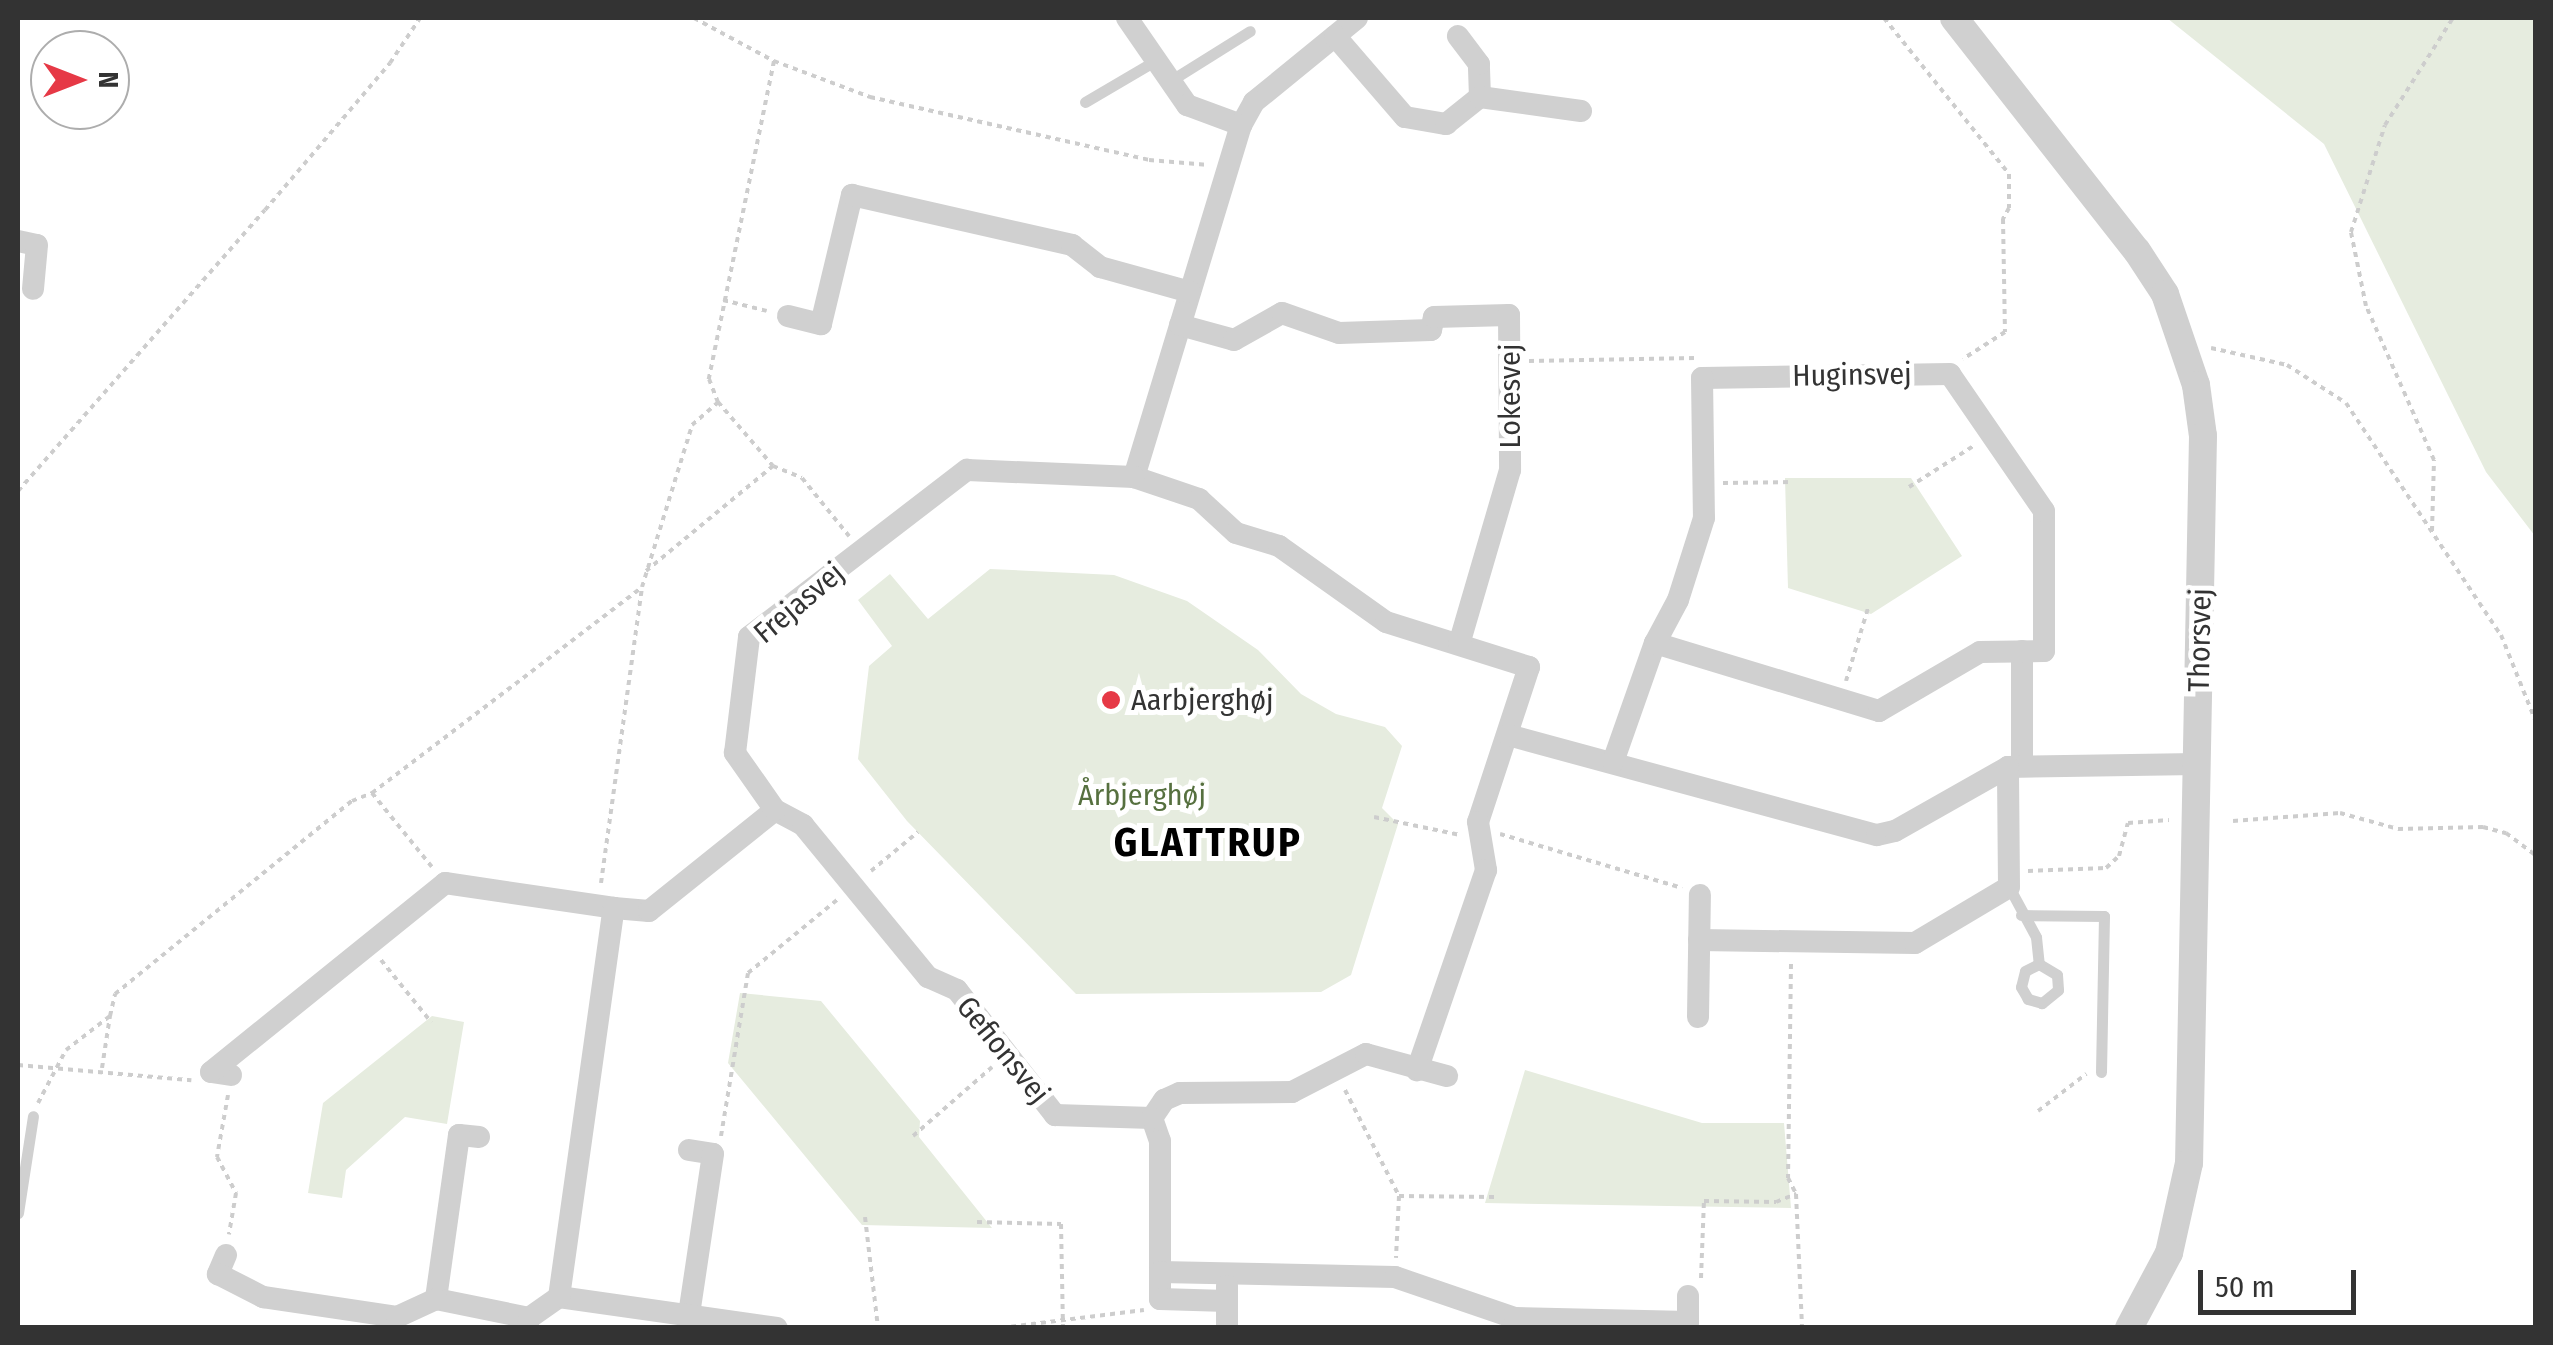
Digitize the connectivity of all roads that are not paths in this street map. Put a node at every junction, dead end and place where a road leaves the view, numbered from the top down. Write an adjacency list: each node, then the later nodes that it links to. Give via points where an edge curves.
1 (1127, 18): 7 (street)
2 (1357, 18): 5 (street)
3 (1954, 18): 24 (street, Thorsvej, via 2137,251 2186,344 2203,436)
4 (1250, 31): 8 (lane)
5 (1335, 36): 9 (street, via 1405,117 1446,124); 12 (street, via 1254,102)
6 (1458, 36): 9 (street, via 1479,64)
7 (1153, 62): 8 (street); 10 (lane)
8 (1166, 83): 12 (street, via 1187,105)
9 (1480, 97): 11 (street)
10 (1085, 102)
11 (1581, 111)
12 (1241, 125): 15 (street)
13 (18, 242): 14 (street, via 38,245)
14 (33, 290)
15 (1190, 292): 16 (street, via 1100,267 1072,246 852,195 821,324); 17 (street)
16 (788, 316)
17 (1180, 325): 18 (street); 20 (street, Lokesvej, via 1234,340 1282,312 1339,333 1431,330 1434,317 1509,315 1510,470)
18 (1134, 477): 20 (street, via 1200,499 1236,533 1279,546 1386,622); 26 (street, Frejasvej, via 967,470 749,638 735,753)
19 (1655, 643): 21 (street, via 1878,711 1980,652); 21 (street, Huginsvej, via 1678,600 1704,518 1702,378 1950,374 2044,511 2044,650); 23 (street)
20 (1459, 644): 22 (street, via 1529,667)
21 (2022, 650): 25 (street)
22 (1508, 735): 23 (street); 35 (street, via 1478,822 1486,870)
23 (1614, 762): 25 (street, via 1877,834 1895,831)
24 (2198, 764): 25 (street); 56 (street, Thorsvej, via 2189,1163 2168,1253)
25 (2015, 766): 27 (street)
26 (774, 810): 29 (street, via 649,911); 39 (street, Gefionsvej, via 803,825 928,977 957,990 1055,1115)
27 (2009, 880): 30 (lane); 31 (street, via 1916,943)
28 (1700, 895): 31 (street)
29 (606, 905): 36 (street, via 445,883); 49 (street)
30 (2022, 915): 32 (lane, via 2036,936); 34 (lane, via 2104,916)
31 (1699, 940): 33 (street)
32 (2040, 964)
33 (1698, 1017)
34 (2101, 1066)
35 (1417, 1070): 37 (street); 39 (street, via 1366,1054 1292,1092 1180,1092 1164,1100)
36 (221, 1074)
37 (1447, 1076)
38 (32, 1116): 41 (lane)
39 (1152, 1118): 46 (street, via 1160,1141)
40 (478, 1137): 50 (street, via 459,1135)
41 (23, 1141): 43 (lane)
42 (689, 1150): 52 (street, via 713,1154)
43 (20, 1186): 44 (lane)
44 (18, 1213)
45 (226, 1255): 50 (street, via 218,1274 263,1297 397,1317)
46 (1160, 1272): 47 (street); 51 (street, via 1160,1299)
47 (1226, 1274): 48 (street, via 1395,1278 1514,1318 1688,1322); 51 (street)
48 (1688, 1296)
49 (559, 1297): 52 (street); 53 (street)
50 (436, 1298): 53 (street)
51 (1227, 1301): 55 (street)
52 (689, 1314): 54 (street)
53 (528, 1323)
54 (777, 1328)
55 (1227, 1328)
56 (2129, 1328)

